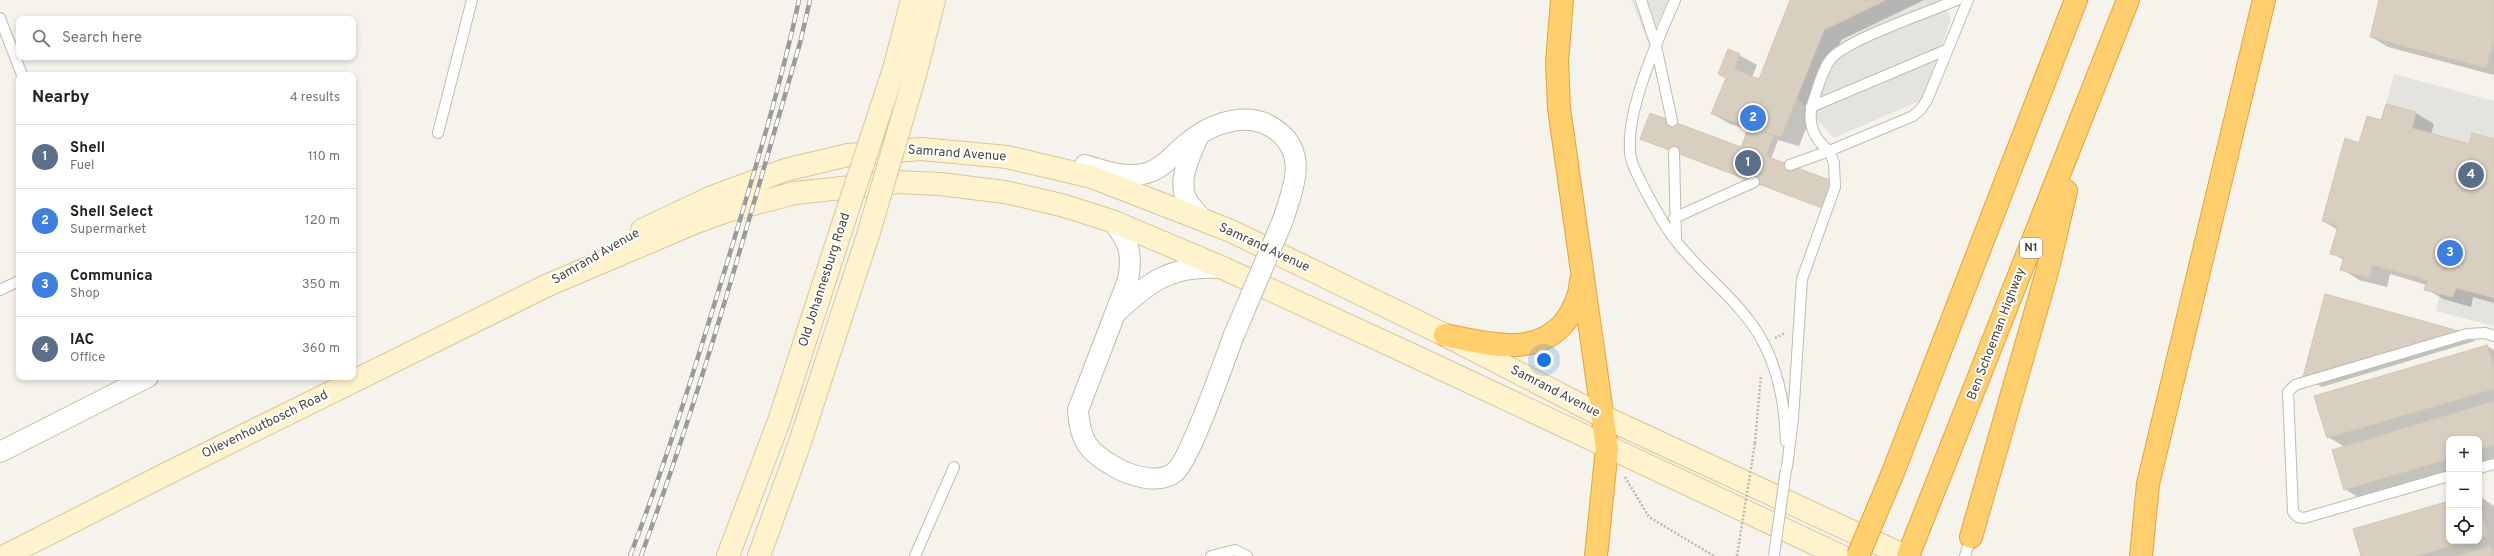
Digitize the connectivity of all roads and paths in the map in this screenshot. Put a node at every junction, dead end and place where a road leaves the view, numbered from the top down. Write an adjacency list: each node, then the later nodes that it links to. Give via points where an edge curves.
1 (472, 0): 21 (lane)
2 (912, 0): 55 (main road, Old Johannesburg Road, bridge, via 894,69 779,421)
3 (934, 0): 56 (main road, Old Johannesburg Road, bridge, via 870,232)
4 (1562, 0): 32 (highway, via 1557,62 1559,108)
5 (1642, 0): 13 (lane)
6 (1675, 0): 13 (lane)
7 (1957, 0): 18 (lane, via 1838,50 1827,65)
8 (1968, 0): 14 (lane)
9 (2076, 0): 65 (highway, bridge, via 1892,475)
10 (2128, 0): 19 (highway, Ben Schoeman Highway / N1)
11 (2264, 0): 68 (highway, via 2148,484)
12 (0, 18): 15 (lane)
13 (1656, 46): 20 (lane); 31 (lane, via 1637,105 1630,135 1630,152 1642,183)
14 (1946, 50): 18 (lane); 23 (lane, via 1927,100 1913,116)
15 (16, 59)
16 (16, 60): 17 (lane)
17 (21, 72)
18 (1811, 107): 23 (lane, via 1812,130)
19 (2083, 116): 53 (highway, via 2047,272); 67 (highway, Ben Schoeman Highway / N1)
20 (1672, 121)
21 (438, 133)
22 (1198, 137): 25 (street, via 1156,169 1132,176 1075,163); 30 (street, via 1183,182 1187,201); 37 (street, bridge, via 1220,124 1242,119 1260,121 1275,128 1288,140 1295,154 1297,173 1283,220 1188,452 1175,472 1154,479 1126,473 1106,462 1090,450 1079,426 1078,410)
23 (1829, 151): 26 (lane); 50 (lane, via 1834,163 1835,187 1802,279 1794,418)
24 (1674, 152): 28 (lane)
25 (1007, 157): 30 (main road, Samrand Avenue, via 1092,177); 35 (main road, Samrand Avenue, via 907,149 848,156 785,170 712,197 658,222)
26 (1790, 165)
27 (1754, 182): 28 (lane)
28 (1674, 218): 31 (lane)
29 (1112, 221): 33 (main road, Samrand Avenue); 35 (main road, Samrand Avenue, via 1061,205 998,192 912,183 849,186 795,193 730,210); 37 (street, via 1124,236 1131,261 1128,280)
30 (1204, 221): 39 (main road, Samrand Avenue, via 1231,231)
31 (1676, 241): 50 (lane, via 1749,322 1764,344 1783,397)
32 (1582, 261): 39 (highway, via 1580,293 1571,314 1556,332 1538,341 1517,346 1494,345); 43 (highway)
33 (1223, 268): 37 (street, via 1190,268 1168,274 1146,286); 45 (main road, Samrand Avenue)
34 (16, 282): 36 (lane)
35 (548, 285): 42 (main road, Olievenhoutbosch Road)
36 (0, 290)
37 (1113, 316)
38 (2490, 334): 52 (lane, via 2466,334 2295,385 2290,388 2287,396 2293,512 2298,517 2304,518)
39 (1445, 335): 43 (main road, Samrand Avenue)
40 (142, 380): 46 (street)
41 (356, 380): 54 (main road, Olievenhoutbosch Road)
42 (356, 380)
43 (1604, 417): 45 (highway); 66 (main road, Samrand Avenue)
44 (1755, 443): 62 (path, bridge)
45 (1607, 448): 60 (highway); 64 (main road, Samrand Avenue)
46 (0, 452)
47 (2494, 464): 49 (lane)
48 (954, 467): 57 (lane)
49 (2482, 467)
50 (1787, 468): 63 (lane, bridge)
51 (1622, 473): 61 (path, via 1649,517)
52 (2446, 477)
53 (1968, 546)
54 (5, 556)
55 (728, 556)
56 (759, 556)
57 (915, 556)
58 (1212, 556): 59 (lane, via 1234,550)
59 (1246, 556)
60 (1596, 556)
61 (1714, 556)
62 (1737, 556)
63 (1774, 556)
64 (1840, 556)
65 (1858, 556)
66 (1905, 556)
67 (1908, 556)
68 (2140, 556)

